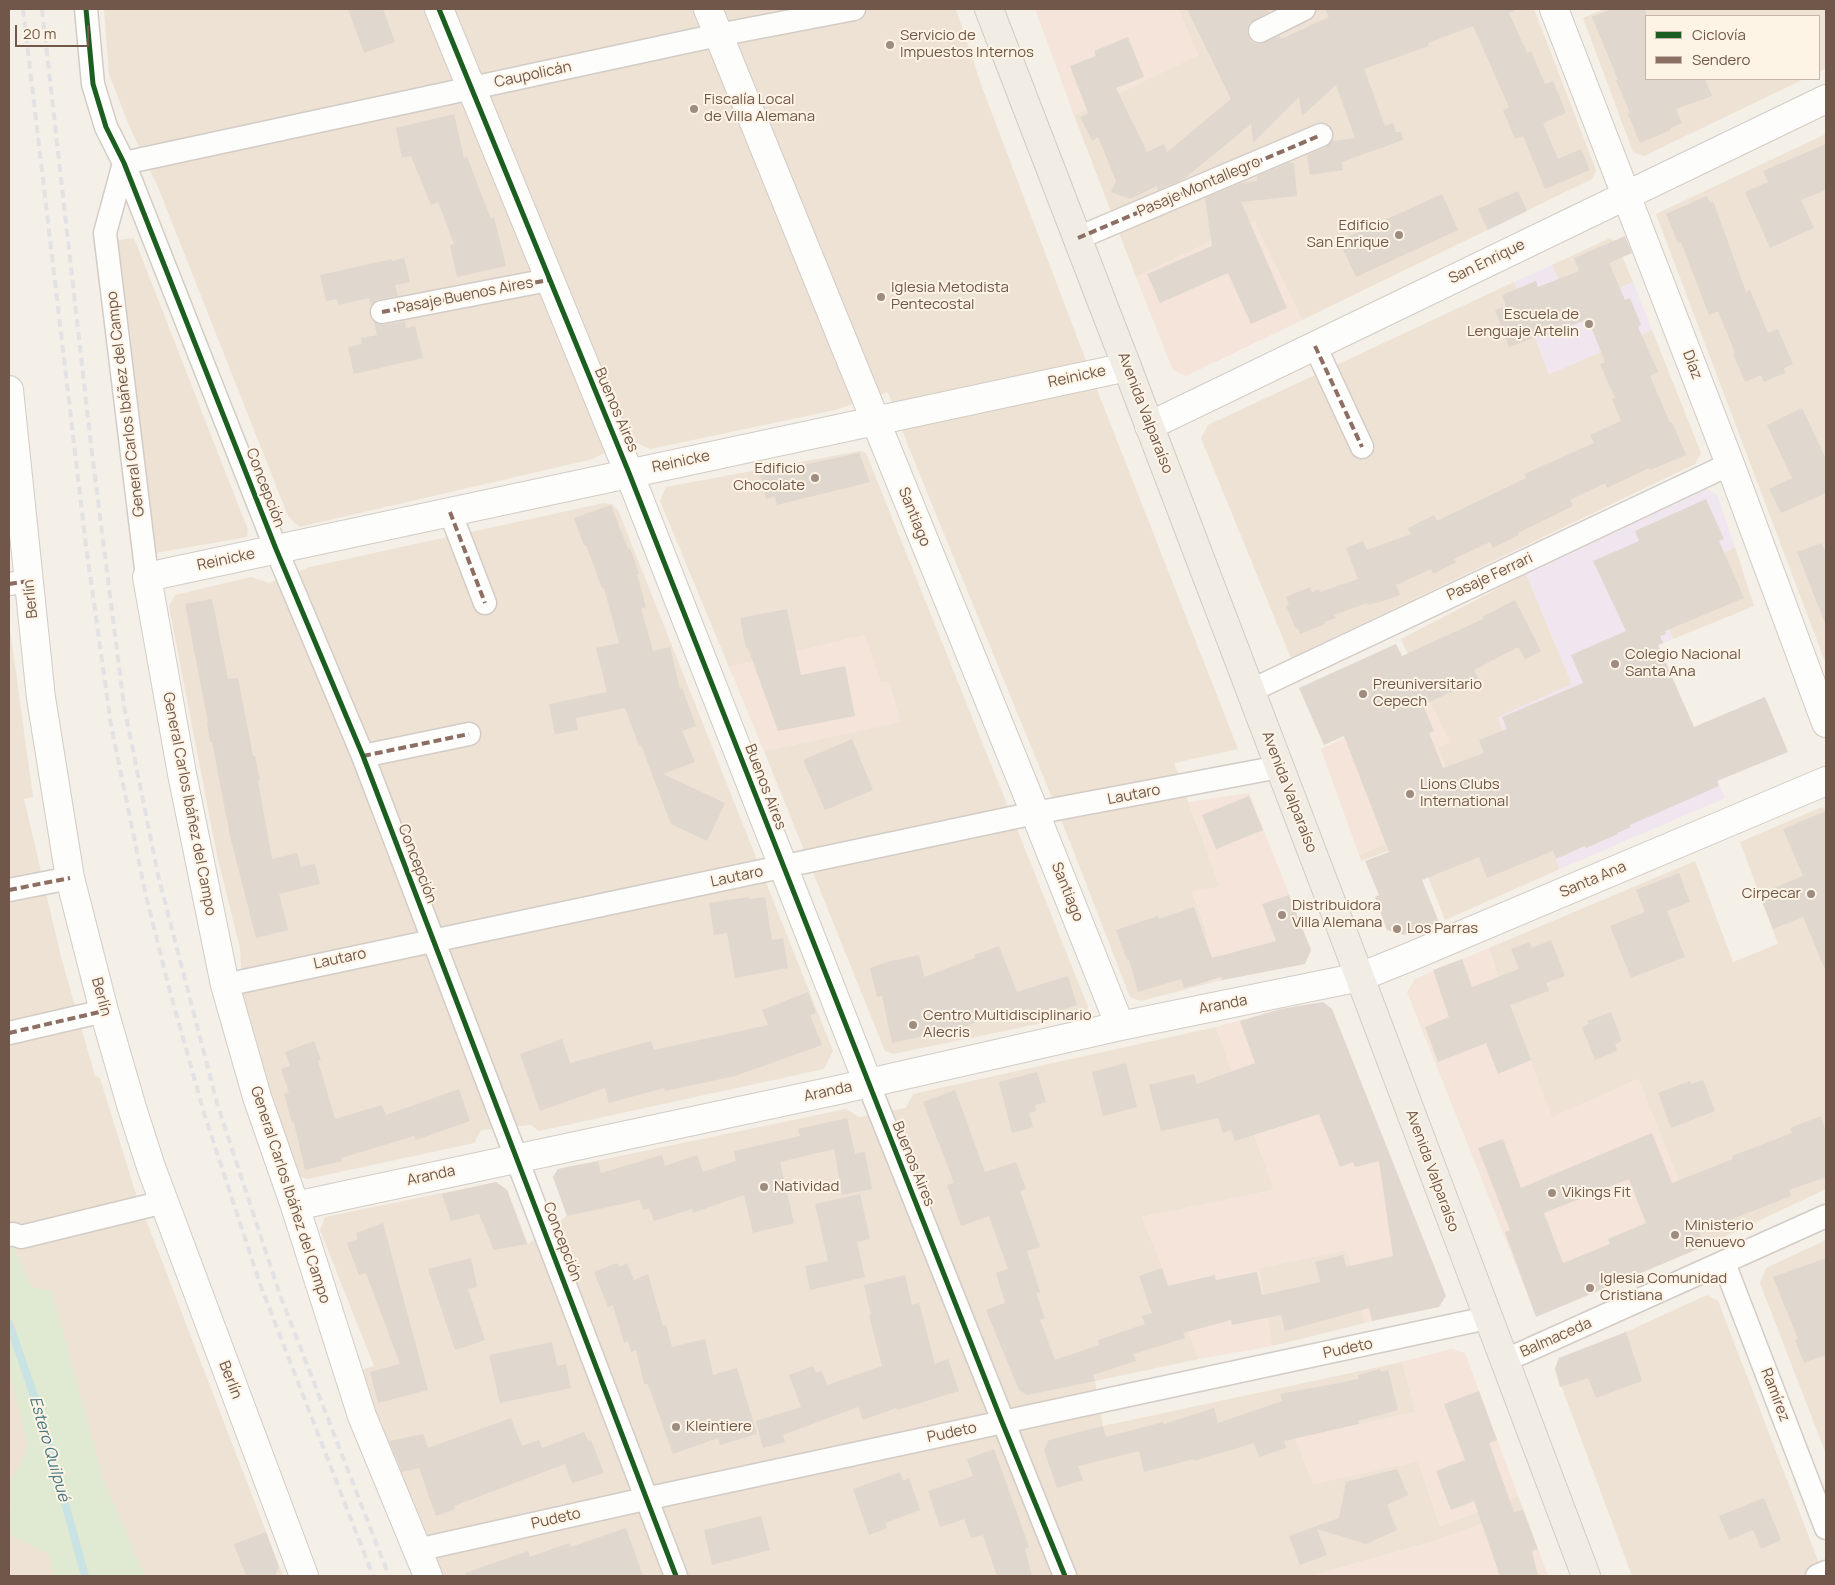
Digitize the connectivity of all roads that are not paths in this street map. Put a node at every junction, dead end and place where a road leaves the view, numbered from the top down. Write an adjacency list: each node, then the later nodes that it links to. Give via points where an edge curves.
1 (86, 9): 13 (street, via 93,84 106,127)
2 (439, 9): 10 (street, Buenos Aires)
3 (708, 9): 9 (street, Santiago)
4 (854, 9): 9 (street, Caupolicán)
5 (988, 9): 15 (main road, Avenida Valparaíso)
6 (1304, 9): 8 (street)
7 (1554, 9): 14 (street, Díaz)
8 (1260, 31)
9 (718, 35): 10 (street, Caupolicán); 21 (street, Santiago)
10 (472, 89): 13 (street, Caupolicán); 16 (street, Buenos Aires)
11 (1826, 99): 14 (street, San Enrique)
12 (1320, 135): 15 (street, Pasaje Montallegro)
13 (124, 163): 27 (street, Concepción); 28 (street, General Carlos Ibáñez del Campo, via 105,233)
14 (1626, 195): 18 (street, San Enrique); 24 (street, Díaz)
15 (1078, 238): 19 (main road, Avenida Valparaíso)
16 (548, 280): 17 (street, Pasaje Buenos Aires); 25 (street, Buenos Aires)
17 (382, 312)
18 (1315, 346): 22 (street, San Enrique); 23 (street)
19 (1127, 367): 21 (street, Reinicke); 22 (main road, Avenida Valparaíso)
20 (9, 390): 29 (street, Berlín)
21 (875, 421): 25 (street, Reinicke); 37 (street, Santiago)
22 (1149, 426): 31 (main road, Avenida Valparaíso)
23 (1362, 447)
24 (1730, 464): 31 (street, Pasaje Ferrari); 32 (street, Díaz)
25 (629, 474): 26 (street, Reinicke); 38 (street, Buenos Aires)
26 (450, 512): 27 (street, Reinicke); 30 (street)
27 (276, 550): 28 (street, Reinicke); 34 (street, Concepción)
28 (147, 577): 43 (street, General Carlos Ibáñez del Campo, via 182,774)
29 (19, 583): 39 (street, Berlín)
30 (485, 603)
31 (1250, 691): 35 (main road, Avenida Valparaíso)
32 (1826, 723)
33 (469, 734): 34 (street)
34 (363, 756): 41 (street, Concepción)
35 (1279, 768): 37 (street, Lautaro); 42 (main road, Avenida Valparaíso)
36 (1826, 781): 42 (street, Santa Ana)
37 (1035, 813): 38 (street, Lautaro); 45 (street, Santiago)
38 (783, 867): 41 (street, Lautaro); 47 (street, Buenos Aires)
39 (70, 878): 40 (street); 44 (street, Berlín)
40 (9, 890)
41 (432, 939): 43 (street, Lautaro); 48 (street, Concepción)
42 (1360, 977): 45 (street, Aranda); 54 (main road, Avenida Valparaíso)
43 (225, 984): 50 (street, General Carlos Ibáñez del Campo, via 257,1097)
44 (104, 1011): 46 (street); 49 (street, Berlín)
45 (1120, 1026): 47 (street, Aranda)
46 (9, 1033)
47 (868, 1083): 48 (street, Aranda); 56 (street, Buenos Aires)
48 (517, 1157): 50 (street, Aranda); 57 (street, Concepción)
49 (164, 1202): 52 (street, via 21,1236); 61 (street, Berlín)
50 (295, 1206): 59 (street, General Carlos Ibáñez del Campo, via 362,1416)
51 (1826, 1216): 53 (street, Balmaceda)
52 (11, 1234)
53 (1724, 1263): 55 (street, Balmaceda); 58 (street, Ramírez)
54 (1487, 1318): 55 (main road, Avenida Valparaíso); 56 (street, Pudeto)
55 (1504, 1361): 65 (main road, Avenida Valparaíso)
56 (1002, 1422): 57 (street, Pudeto); 64 (street, Buenos Aires)
57 (646, 1499): 59 (street, Pudeto); 63 (street, Concepción)
58 (1826, 1528)
59 (417, 1550): 62 (street, General Carlos Ibáñez del Campo)
60 (1826, 1572): 66 (street)
61 (304, 1576)
62 (428, 1576)
63 (676, 1576)
64 (1065, 1576)
65 (1586, 1576)
66 (1817, 1576)

